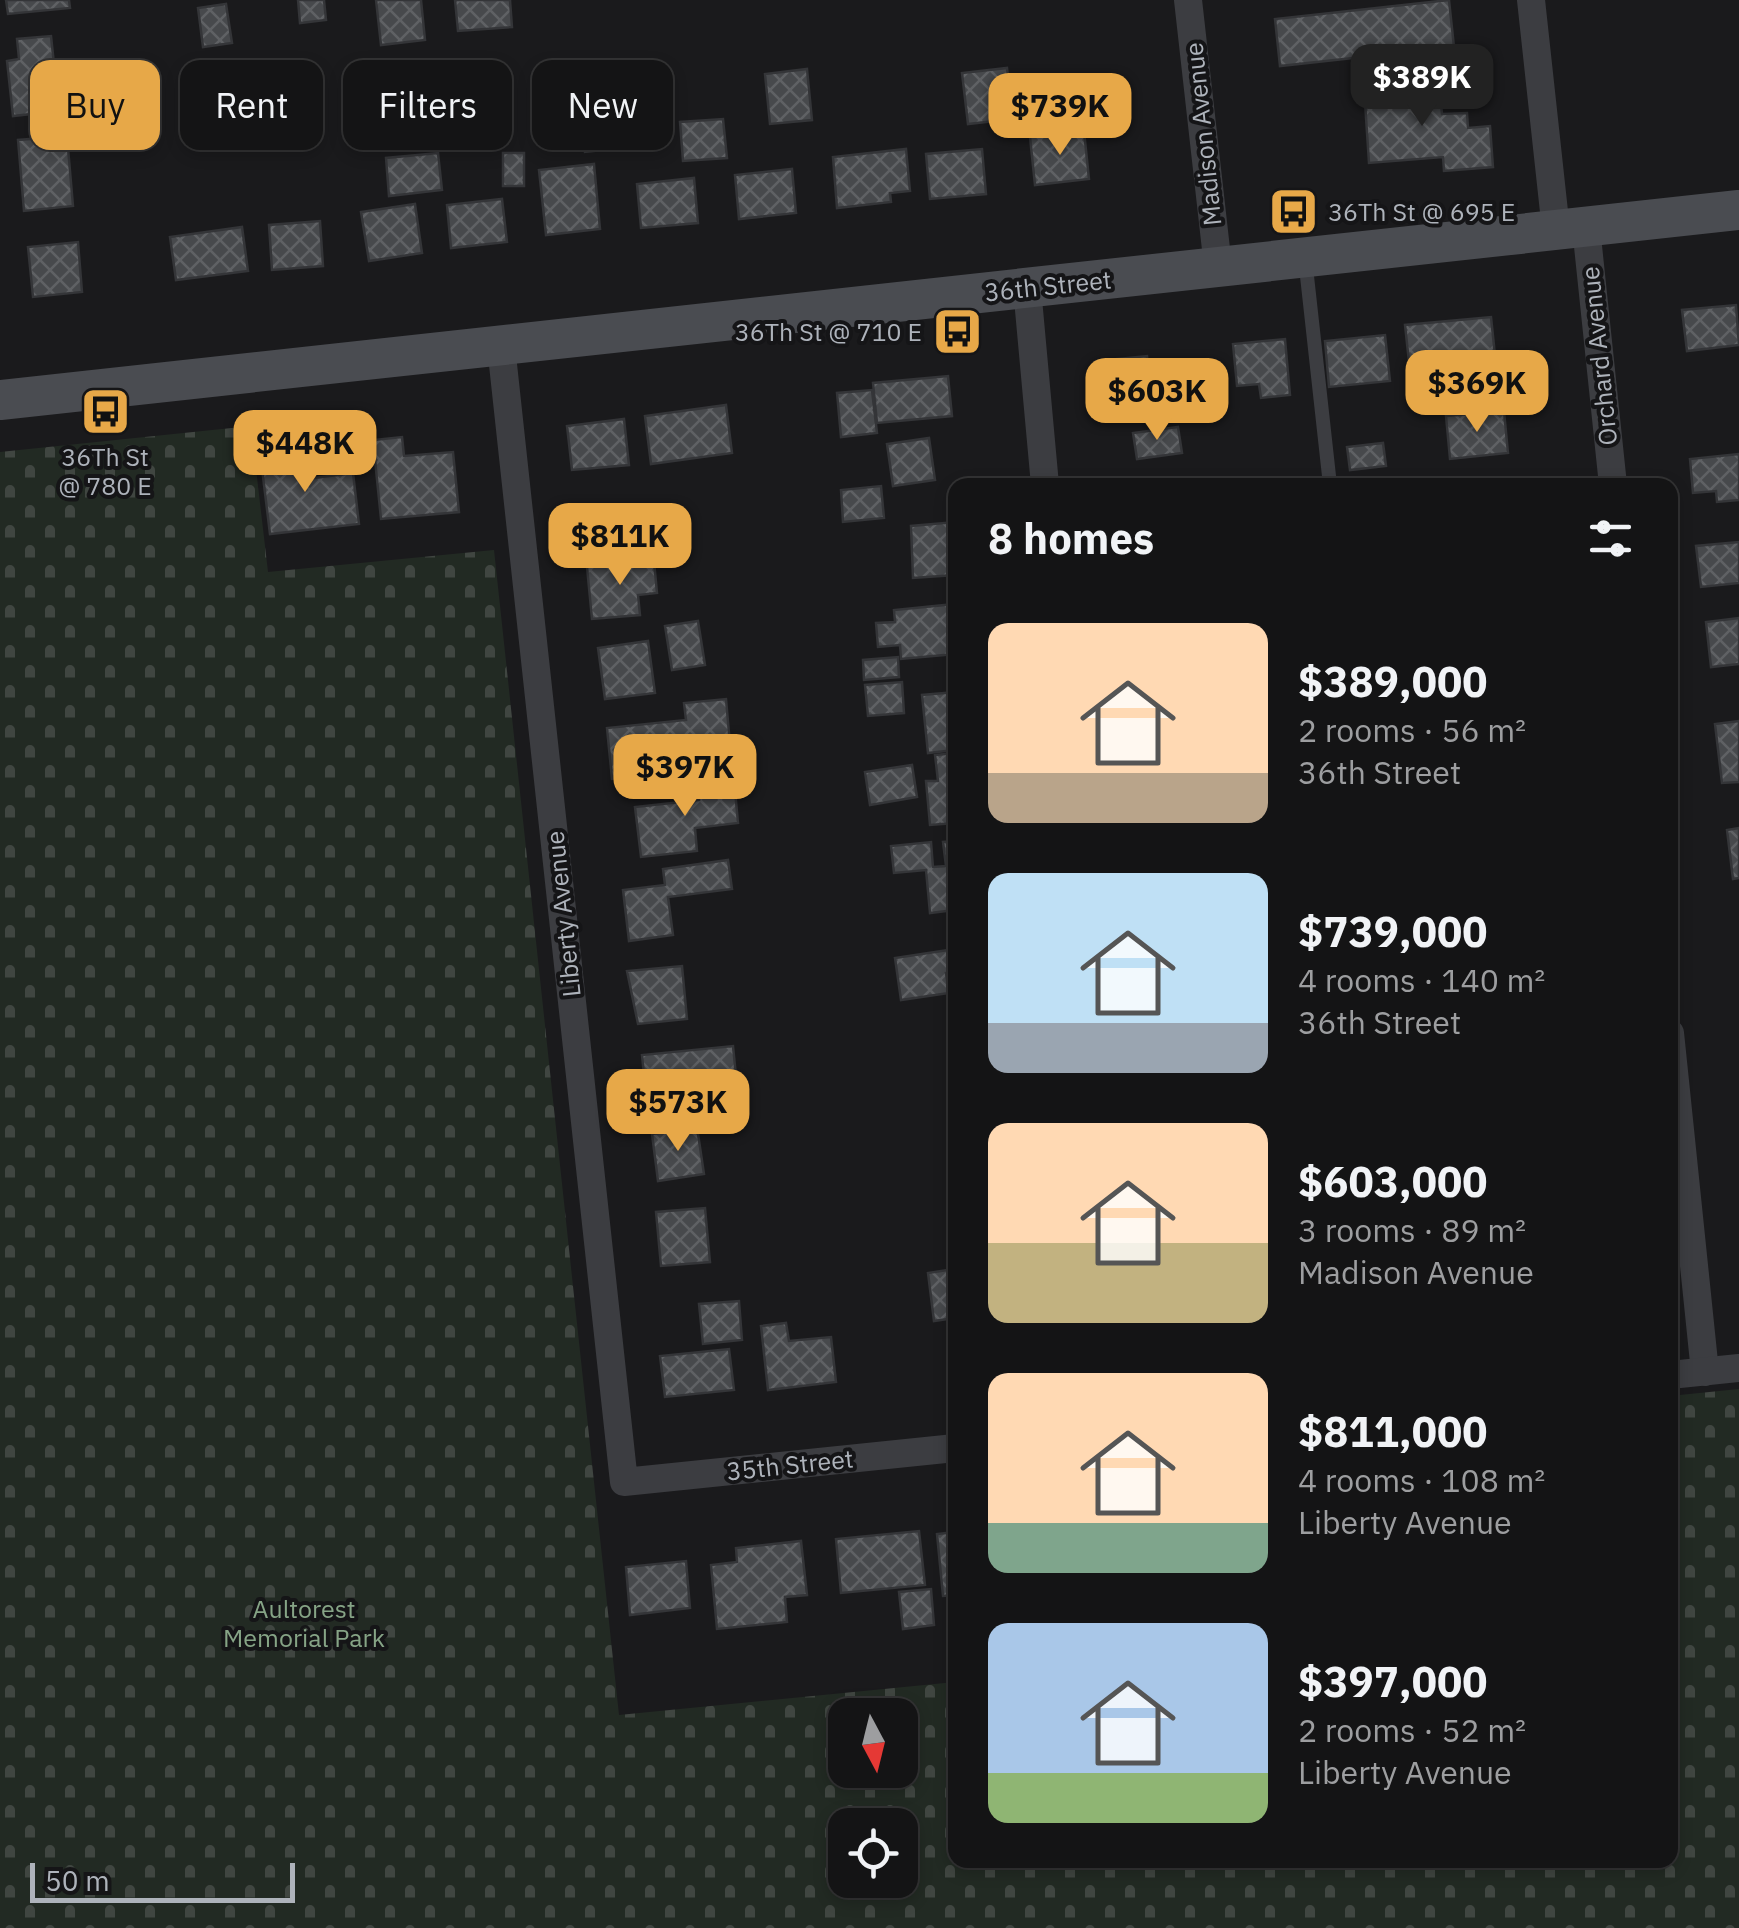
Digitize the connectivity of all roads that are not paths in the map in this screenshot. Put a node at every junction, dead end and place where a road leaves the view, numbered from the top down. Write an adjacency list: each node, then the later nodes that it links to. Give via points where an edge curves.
1 (1188, 0): 6 (street, Madison Avenue)
2 (1531, 0): 4 (street, Orchard Avenue)
3 (1739, 210): 4 (main road, 36th Street)
4 (1571, 229): 5 (main road, 36th Street); 12 (street, Orchard Avenue)
5 (1305, 258): 6 (main road, 36th Street); 11 (lane)
6 (1218, 267): 7 (main road, 36th Street)
7 (1027, 288): 8 (main road, 36th Street); 10 (street)
8 (502, 346): 9 (main road, 36th Street); 18 (street, Liberty Avenue)
9 (0, 400)
10 (1044, 478)
11 (1329, 478)
12 (1612, 478)
13 (1678, 1110): 15 (street)
14 (1739, 1368): 15 (street)
15 (1705, 1372): 16 (street)
16 (1678, 1374)
17 (948, 1449): 18 (street, 35th Street)
18 (624, 1482)

